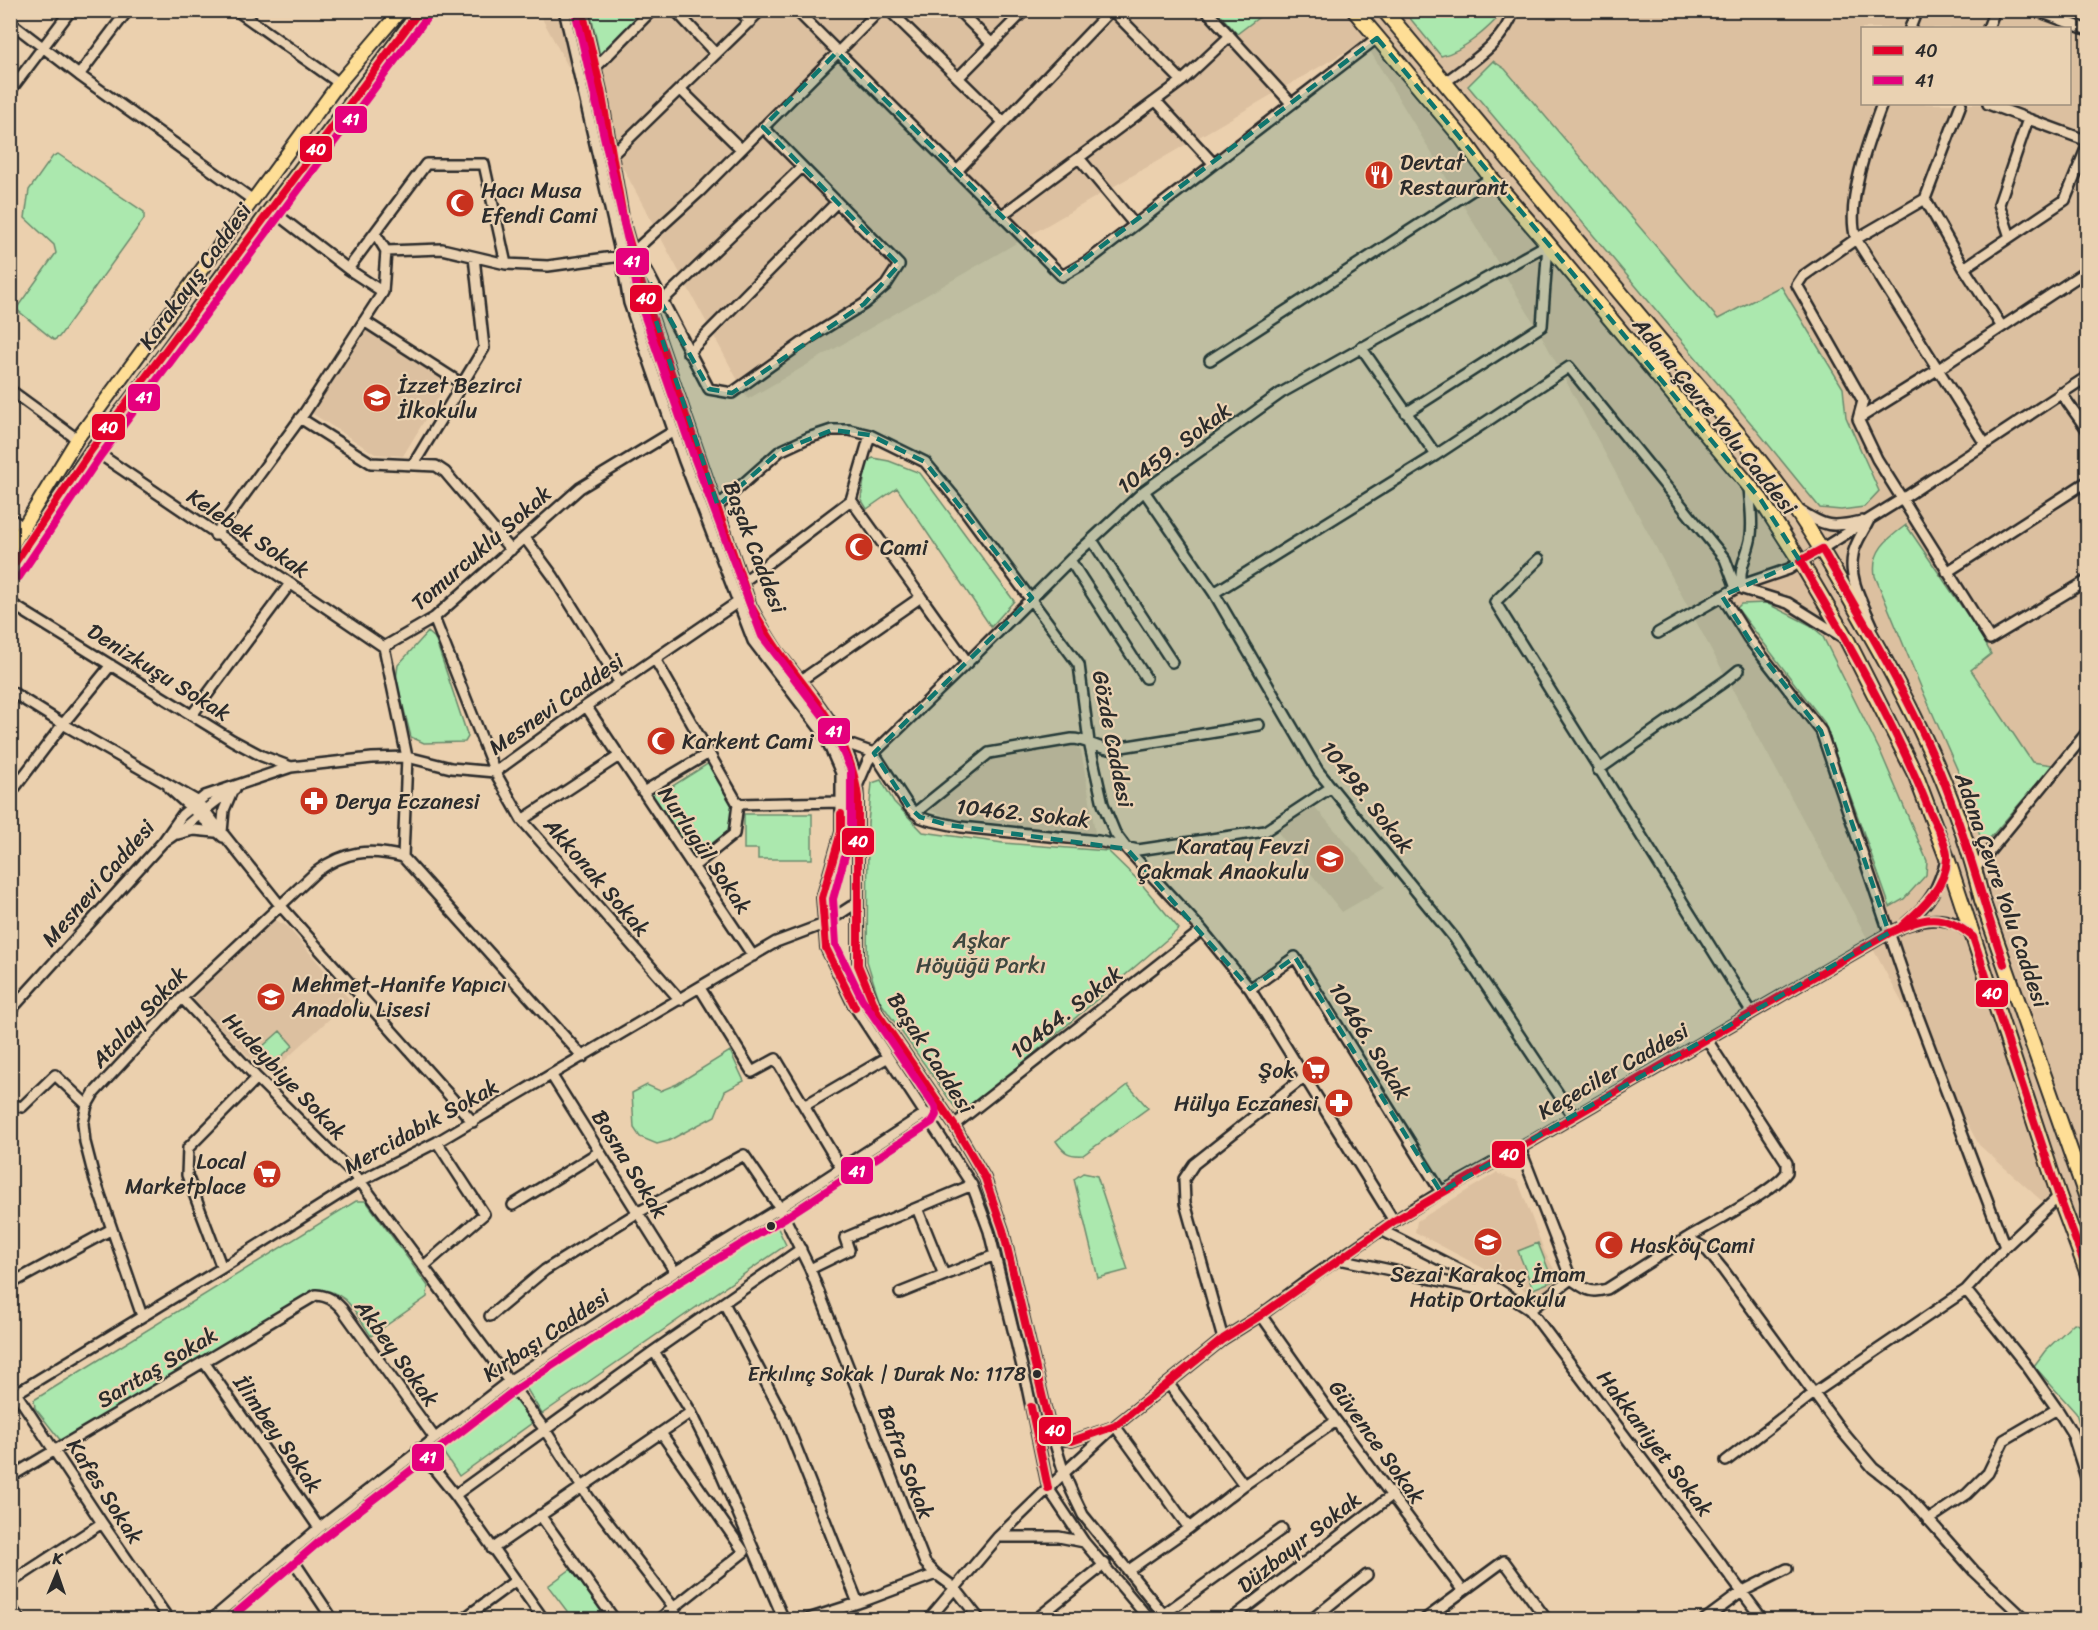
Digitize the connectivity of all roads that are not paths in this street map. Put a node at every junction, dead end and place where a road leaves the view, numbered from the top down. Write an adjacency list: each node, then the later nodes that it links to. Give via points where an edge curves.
1 (71, 10): 33 (street)
2 (128, 10): 37 (street)
3 (236, 10): 41 (street)
4 (401, 10): 41 (main road, Karakayış Caddesi)
5 (420, 10): 63 (main road, Karakayış Caddesi)
6 (564, 10): 73 (street, Başak Caddesi)
7 (582, 10): 36 (street, Başak Caddesi)
8 (652, 10): 36 (street)
9 (675, 10): 35 (street)
10 (739, 10): 26 (street)
11 (761, 10): 26 (street)
12 (796, 10): 34 (street)
13 (880, 10): 34 (street)
14 (889, 10): 38 (street)
15 (958, 10): 32 (street)
16 (1025, 10): 32 (street)
17 (1111, 10): 39 (street); 50 (street)
18 (1206, 10): 30 (street)
19 (1354, 10): 31 (highway, Adana Çevre Yolu Caddesi)
20 (1384, 10): 40 (highway, Adana Çevre Yolu Caddesi)
21 (1514, 10): 40 (street, via 1510,23 1484,53)
22 (1917, 10): 27 (street)
23 (1995, 10): 28 (street)
24 (2035, 10): 29 (street)
25 (10, 22): 33 (street)
26 (750, 22): 35 (street)
27 (1910, 27)
28 (1988, 27)
29 (2088, 30)
30 (1230, 36): 39 (street); 45 (street)
31 (1377, 38): 45 (street); 59 (highway, Adana Çevre Yolu Caddesi)
32 (992, 44): 38 (street)
33 (43, 49): 37 (street); 42 (street)
34 (837, 52): 51 (street); 58 (street)
35 (716, 54): 43 (street)
36 (596, 67): 54 (street, Başak Caddesi)
37 (79, 75): 61 (street)
38 (958, 78): 50 (street)
39 (1182, 81): 44 (street)
40 (1444, 82): 107 (highway, Adana Çevre Yolu Caddesi, via 1745,442)
41 (339, 83): 61 (main road, Karakayış Caddesi)
42 (12, 88)
43 (680, 89): 53 (street); 54 (street)
44 (1156, 101): 55 (street); 56 (street)
45 (1292, 103): 56 (street)
46 (1882, 105): 68 (street, via 1856,185)
47 (1960, 105): 60 (street)
48 (1991, 105): 49 (street)
49 (2028, 119): 52 (street); 67 (street, via 1999,204)
50 (1002, 121): 58 (street)
51 (763, 127): 53 (street); 57 (street)
52 (2088, 143): 67 (street, via 2065,200)
53 (741, 149): 71 (street)
54 (612, 154): 71 (street, Başak Caddesi)
55 (1079, 158): 64 (street); 65 (street)
56 (1213, 163): 65 (street)
57 (802, 167): 62 (street); 79 (street)
58 (957, 171): 64 (street)
59 (1491, 178): 69 (highway, Adana Çevre Yolu Caddesi); 84 (street)
60 (1925, 199): 68 (street); 75 (street)
61 (253, 200): 96 (main road, Karakayış Caddesi)
62 (837, 202): 83 (street); 83 (street, via 899,265 886,285 732,393 709,389)
63 (270, 209): 76 (street); 98 (main road, Karakayış Caddesi)
64 (1002, 214): 65 (street, via 1062,276 1088,261)
65 (1134, 224)
66 (375, 233): 70 (street); 74 (street, via 426,164 484,164); 76 (street)
67 (2010, 237): 75 (street)
68 (1856, 239): 85 (street); 92 (street, via 1803,276 1797,285 1863,401)
69 (1548, 244): 82 (street, 10459. Sokak); 90 (street, via 1542,326); 102 (highway, Adana Çevre Yolu Caddesi)
70 (387, 251): 72 (street, via 442,249); 78 (street)
71 (633, 252): 73 (street); 79 (street); 106 (street, Başak Caddesi)
72 (474, 256): 74 (street); 87 (street, via 484,348)
73 (621, 256): 74 (street, via 548,266); 93 (street, Başak Caddesi, via 629,303)
74 (506, 264)
75 (1964, 268): 81 (street)
76 (348, 269): 78 (street)
77 (2088, 270): 81 (street)
78 (383, 292): 80 (street)
79 (662, 301): 83 (street)
80 (364, 321): 87 (street); 91 (street)
81 (2002, 327): 85 (street)
82 (1361, 347): 90 (street); 103 (street, 10459. Sokak, via 1281,393)
83 (688, 353)
84 (1210, 360)
85 (1937, 370): 92 (street); 97 (street)
86 (2088, 376): 89 (street)
87 (462, 384): 100 (street)
88 (10, 390): 96 (street)
89 (2061, 393): 94 (street); 97 (street)
90 (1406, 413): 99 (street)
91 (300, 418): 100 (street, via 371,463); 111 (street)
92 (1858, 419): 104 (street)
93 (674, 431): 112 (street, Tomurcuklu Sokak, via 580,488); 130 (street, Başak Caddesi)
94 (2088, 431)
95 (870, 435): 105 (street); 106 (street, Gözde Caddesi, via 832,430 789,446); 129 (street, Gözde Caddesi, via 925,462)
96 (77, 439): 110 (main road, Karakayış Caddesi)
97 (1985, 444): 104 (street)
98 (92, 449): 111 (street, Kelebek Sokak); 120 (main road, Karakayış Caddesi)
99 (1436, 455): 125 (street, via 1569,367 1725,559); 126 (street)
100 (413, 465): 116 (street, via 436,466 445,472)
101 (2088, 481): 121 (street)
102 (1748, 485): 119 (highway, Adana Çevre Yolu Caddesi); 125 (street, via 1752,533)
103 (1144, 491): 113 (street, 10459. Sokak); 126 (street, 10498. Sokak)
104 (1902, 499): 109 (street); 121 (street)
105 (851, 500): 123 (street); 128 (street)
106 (718, 506): 123 (street, Başak Caddesi)
107 (1793, 506): 109 (street, via 1825,525); 115 (highway, Adana Çevre Yolu Caddesi)
108 (10, 518): 110 (street)
109 (1870, 520): 115 (street); 141 (street, via 1852,555 1853,575)
110 (24, 528): 114 (main road, Karakayış Caddesi)
111 (215, 535): 124 (street, Kelebek Sokak)
112 (525, 538): 116 (street, Tomurcuklu Sokak); 144 (street)
113 (1092, 540): 118 (street, 10459. Sokak); 137 (street)
114 (10, 549)
115 (1822, 549): 119 (street); 141 (highway, Adana Çevre Yolu Caddesi)
116 (511, 550): 132 (street, Tomurcuklu Sokak)
117 (1539, 558): 158 (street, via 1495,602)
118 (1070, 560): 129 (street, 10459. Sokak); 142 (street)
119 (1800, 561): 125 (street, via 1789,569); 134 (highway, Adana Çevre Yolu Caddesi)
120 (10, 571)
121 (1947, 572): 122 (street, via 1990,639)
122 (2088, 580)
123 (742, 582): 143 (street, Başak Caddesi, via 751,606)
124 (289, 585): 135 (street, Kelebek Sokak); 147 (street)
125 (1739, 586): 127 (street); 134 (street, via 1788,603)
126 (1214, 593): 162 (street, 10498. Sokak)
127 (1722, 596): 133 (street); 185 (street, via 1749,639 1821,731)
128 (921, 597): 138 (street); 143 (street)
129 (1032, 598): 138 (street, 10459. Sokak); 151 (street, Gözde Caddesi, via 1079,665)
130 (738, 602): 136 (street, Mesnevi Caddesi); 166 (street, Başak Caddesi, via 753,641 824,734 841,773)
131 (10, 603): 139 (street, Denizkuşu Sokak)
132 (434, 618): 135 (street, Tomurcuklu Sokak); 159 (street, Akkonak Sokak)
133 (1658, 633)
134 (1847, 639): 177 (highway, Adana Çevre Yolu Caddesi, via 1916,776)
135 (384, 647): 156 (street)
136 (655, 659): 144 (street, Mesnevi Caddesi); 153 (street)
137 (1172, 662)
138 (968, 663): 154 (street, 10459. Sokak)
139 (111, 665): 147 (street, Denizkuşu Sokak); 148 (street)
140 (1739, 670): 158 (street)
141 (1893, 674): 179 (highway, Adana Çevre Yolu Caddesi, via 1932,753)
142 (1146, 678)
143 (800, 681): 152 (street, Başak Caddesi)
144 (620, 683): 146 (street, Mesnevi Caddesi)
145 (10, 691): 148 (street)
146 (586, 706): 155 (street, Nurlugül Sokak); 159 (street, Mesnevi Caddesi)
147 (192, 715): 157 (street, Denizkuşu Sokak, via 247,749)
148 (63, 724): 165 (street); 167 (street)
149 (1259, 726): 151 (street, via 1109,749)
150 (2088, 731): 179 (street)
151 (1089, 742): 170 (street, via 1072,739 989,753); 175 (street, Gözde Caddesi, via 1106,811)
152 (845, 743): 154 (street); 161 (street, Başak Caddesi)
153 (709, 753): 164 (street); 168 (street)
154 (874, 753): 161 (street, 10459. Sokak); 170 (street)
155 (619, 756): 164 (street, Nurlugül Sokak); 171 (street)
156 (407, 757): 157 (street, Mesnevi Caddesi); 159 (street, Mesnevi Caddesi, via 451,768); 176 (street)
157 (291, 767): 160 (street, Mesnevi Caddesi)
158 (1598, 770): 193 (street)
159 (495, 772): 171 (street, Akkonak Sokak)
160 (248, 782): 163 (street); 167 (street, Mesnevi Caddesi, via 214,792)
161 (858, 785): 180 (street, Başak Caddesi)
162 (1330, 788): 175 (street, 10462. Sokak, via 1265,831 1149,850); 204 (street, 10498. Sokak, via 1455,939)
163 (232, 791): 169 (street); 172 (street, via 224,810)
164 (643, 792): 178 (street, Nurlugül Sokak)
165 (10, 794)
166 (841, 802): 168 (street); 182 (street, Başak Caddesi, via 841,832 822,898)
167 (194, 804): 169 (street); 174 (street, Mesnevi Caddesi)
168 (738, 804): 178 (street, via 734,834)
169 (201, 811): 172 (street); 173 (street)
170 (915, 813): 175 (street, 10462. Sokak, via 948,825 1098,841)
171 (522, 820): 191 (street, Akkonak Sokak)
172 (221, 834): 173 (street, via 194,830); 181 (street)
173 (173, 836): 174 (street)
174 (164, 842): 192 (street, Mesnevi Caddesi)
175 (1126, 849): 184 (street, Gözde Caddesi)
176 (403, 857): 181 (street, Atalay Sokak, via 374,852 337,858); 195 (street)
177 (1947, 858): 183 (street, via 1937,889 1923,909); 186 (highway, Adana Çevre Yolu Caddesi)
178 (693, 867): 187 (street, Nurlugül Sokak)
179 (1975, 869): 215 (highway, Adana Çevre Yolu Caddesi, via 1982,900)
180 (858, 902): 182 (street, Mercidabık Sokak); 206 (street, Başak Caddesi, via 858,965 878,1014)
181 (279, 904): 190 (street, Atalay Sokak); 205 (street)
182 (824, 924): 187 (street, Mercidabık Sokak, via 776,942); 196 (street, Başak Caddesi, via 826,948 853,1004)
183 (1902, 926): 185 (street, Keçeciler Caddesi); 186 (street, via 1941,920 1957,924)
184 (1202, 930): 189 (street, Gözde Caddesi); 206 (street, 10464. Sokak)
185 (1889, 933): 193 (street, Keçeciler Caddesi); 224 (street)
186 (1973, 937): 214 (highway, Adana Çevre Yolu Caddesi)
187 (753, 956): 188 (street, Mercidabık Sokak)
188 (700, 988): 191 (street, Mercidabık Sokak); 202 (street, via 752,1072 776,1059)
189 (1250, 989): 198 (street, Gözde Caddesi); 213 (street, 10466. Sokak, via 1295,957)
190 (182, 998): 199 (street, Hudeybiye Sokak); 201 (street, Atalay Sokak)
191 (680, 1000): 195 (street, Mercidabık Sokak)
192 (12, 1006)
193 (1752, 1013): 194 (street, Keçeciler Caddesi)
194 (1707, 1040): 204 (street, Keçeciler Caddesi); 223 (street, via 1787,1163 1787,1172 1779,1181)
195 (583, 1057): 197 (street, Mercidabık Sokak)
196 (888, 1057): 202 (street); 203 (street, Başak Caddesi)
197 (552, 1076): 205 (street, Mercidabık Sokak); 209 (street, Bosna Sokak)
198 (1304, 1077): 220 (street, Gözde Caddesi); 245 (street, via 1194,1164 1184,1179 1185,1203)
199 (257, 1078): 211 (street, Hudeybiye Sokak); 229 (street, via 188,1149 187,1175)
200 (10, 1104): 201 (street, via 22,1107 56,1075)
201 (87, 1105): 221 (street, via 83,1123 85,1142)
202 (804, 1106): 210 (street)
203 (926, 1113): 210 (street, Kırbaşı Caddesi); 212 (street, Başak Caddesi)
204 (1573, 1116): 208 (street, Keçeciler Caddesi)
205 (473, 1122): 207 (street, Mercidabık Sokak)
206 (954, 1125): 256 (street, Başak Caddesi, via 985,1178 1003,1230)
207 (437, 1142): 211 (street, Mercidabık Sokak); 228 (street, via 484,1214)
208 (1520, 1148): 213 (street, Keçeciler Caddesi); 234 (street)
209 (599, 1152): 216 (street); 219 (street, Bosna Sokak)
210 (841, 1168): 217 (street, Kırbaşı Caddesi)
211 (360, 1181): 228 (street, Hudeybiye Sokak); 229 (street, Mercidabık Sokak)
212 (972, 1185): 218 (street); 226 (street, Başak Caddesi)
213 (1441, 1191): 220 (street, Keçeciler Caddesi)
214 (2059, 1196): 224 (street); 232 (highway, Adana Çevre Yolu Caddesi)
215 (2088, 1201)
216 (513, 1205)
217 (780, 1208): 219 (street, Bafra Sokak, via 744,1155); 225 (street, Bafra Sokak); 231 (street, Kırbaşı Caddesi)
218 (917, 1208): 230 (street, via 845,1238 849,1250); 233 (street)
219 (637, 1212): 231 (street, Bosna Sokak); 244 (street, via 545,1270)
220 (1394, 1221): 222 (street, Keçeciler Caddesi)
221 (112, 1229): 235 (street); 243 (street)
222 (1381, 1230): 227 (street, Keçeciler Caddesi); 239 (street, Hakkaniyet Sokak)
223 (1687, 1238): 234 (street, via 1607,1289 1591,1292); 251 (street, via 1705,1248 1724,1271)
224 (2005, 1247): 236 (street)
225 (801, 1249): 230 (street, Bafra Sokak); 240 (street)
226 (995, 1255): 233 (street); 269 (street, Başak Caddesi)
227 (1339, 1259): 239 (street, Hakkaniyet Sokak); 242 (street, Keçeciler Caddesi)
228 (424, 1266): 248 (street, Hudeybiye Sokak)
229 (222, 1268): 243 (street, Mercidabık Sokak)
230 (810, 1269): 287 (street, Bafra Sokak, via 925,1563)
231 (675, 1272): 248 (street, Kırbaşı Caddesi)
232 (2088, 1274)
233 (944, 1275): 237 (street)
234 (1571, 1279): 241 (street)
235 (10, 1284)
236 (1966, 1290): 251 (street); 253 (street)
237 (900, 1293)
238 (325, 1295): 247 (street, Sarıtaş Sokak, via 308,1298); 260 (street, Akbey Sokak, via 342,1309)
239 (1510, 1296): 241 (street, Hakkaniyet Sokak)
240 (724, 1303): 246 (street); 294 (street, via 783,1417)
241 (1530, 1310): 293 (street, Hakkaniyet Sokak)
242 (1262, 1315): 245 (street, Keçeciler Caddesi); 255 (street, Güvence Sokak)
243 (142, 1316): 252 (street, Mercidabık Sokak)
244 (490, 1316)
245 (1223, 1339): 249 (street, Keçeciler Caddesi)
246 (654, 1351): 254 (street); 258 (street)
247 (204, 1362): 262 (street, Sarıtaş Sokak); 275 (street, İlimbey Sokak)
248 (509, 1381): 258 (street, Hudeybiye Sokak); 260 (street, Kırbaşı Caddesi)
249 (1167, 1383): 257 (street, Keçeciler Caddesi); 267 (street)
250 (10, 1384): 252 (street, Kafes Sokak)
251 (1814, 1393): 263 (street); 273 (street, via 1873,1468 1904,1492)
252 (14, 1395): 262 (street, Kafes Sokak)
253 (2057, 1409): 266 (street, via 2072,1434); 273 (street, via 2004,1440 1988,1473 1967,1494)
254 (691, 1412): 259 (street); 280 (street)
255 (1336, 1421): 267 (street); 271 (street, Güvence Sokak)
256 (1049, 1424): 257 (street, via 1062,1439 1071,1441); 264 (street, Başak Caddesi)
257 (1115, 1426): 264 (street, Keçeciler Caddesi); 276 (street)
258 (545, 1430): 268 (street, Hudeybiye Sokak); 270 (street)
259 (661, 1433): 268 (street); 282 (street)
260 (434, 1437): 261 (street, Kırbaşı Caddesi)
261 (418, 1449): 270 (street); 275 (street, Kırbaşı Caddesi)
262 (55, 1450): 265 (street, Sarıtaş Sokak); 274 (street, Kafes Sokak)
263 (1726, 1461)
264 (1064, 1473): 269 (street); 286 (street, Başak Caddesi, via 1083,1515)
265 (10, 1477)
266 (2088, 1484)
267 (1244, 1485): 276 (street)
268 (583, 1487): 272 (street); 296 (street, Hudeybiye Sokak)
269 (1048, 1488): 278 (street); 279 (street, Başak Caddesi)
270 (455, 1495): 281 (street)
271 (1391, 1496): 292 (street, Güvence Sokak); 314 (street, Düzbayır Sokak)
272 (540, 1515): 281 (street); 305 (street)
273 (1928, 1520): 320 (street, via 1989,1587)
274 (102, 1523): 290 (street); 301 (street, Kafes Sokak)
275 (319, 1528): 283 (street, Kırbaşı Caddesi)
276 (1189, 1528): 286 (street)
277 (1282, 1529): 297 (street)
278 (998, 1537): 279 (street, via 1059,1537); 291 (street)
279 (1084, 1542): 284 (street, Başak Caddesi)
280 (755, 1547): 282 (street); 308 (street)
281 (492, 1549): 289 (street)
282 (744, 1552): 296 (street)
283 (289, 1554): 300 (street, Kırbaşı Caddesi); 302 (street)
284 (1105, 1564): 312 (street); 313 (street, Başak Caddesi)
285 (1787, 1569): 293 (street)
286 (1129, 1570): 297 (street, Başak Caddesi)
287 (936, 1574): 291 (street, Bafra Sokak); 294 (street)
288 (1367, 1575): 315 (street)
289 (514, 1581): 303 (street); 304 (street)
290 (10, 1583)
291 (955, 1588): 310 (street); 311 (street, Bafra Sokak)
292 (1463, 1591): 316 (street); 317 (street, via 1504,1561)
293 (1743, 1592): 318 (street); 319 (street, Hakkaniyet Sokak)
294 (858, 1603): 299 (street)
295 (10, 1606): 298 (street)
296 (673, 1607): 306 (street); 307 (street, Hudeybiye Sokak)
297 (1166, 1617)
298 (17, 1618)
299 (815, 1618): 309 (street)
300 (213, 1619)
301 (169, 1620)
302 (333, 1620)
303 (462, 1620)
304 (544, 1620)
305 (615, 1620)
306 (658, 1620)
307 (678, 1620)
308 (784, 1620)
309 (805, 1620)
310 (928, 1620)
311 (980, 1620)
312 (1035, 1620)
313 (1150, 1620)
314 (1230, 1620)
315 (1311, 1620)
316 (1424, 1620)
317 (1547, 1620)
318 (1704, 1620)
319 (1763, 1620)
320 (2026, 1620)

